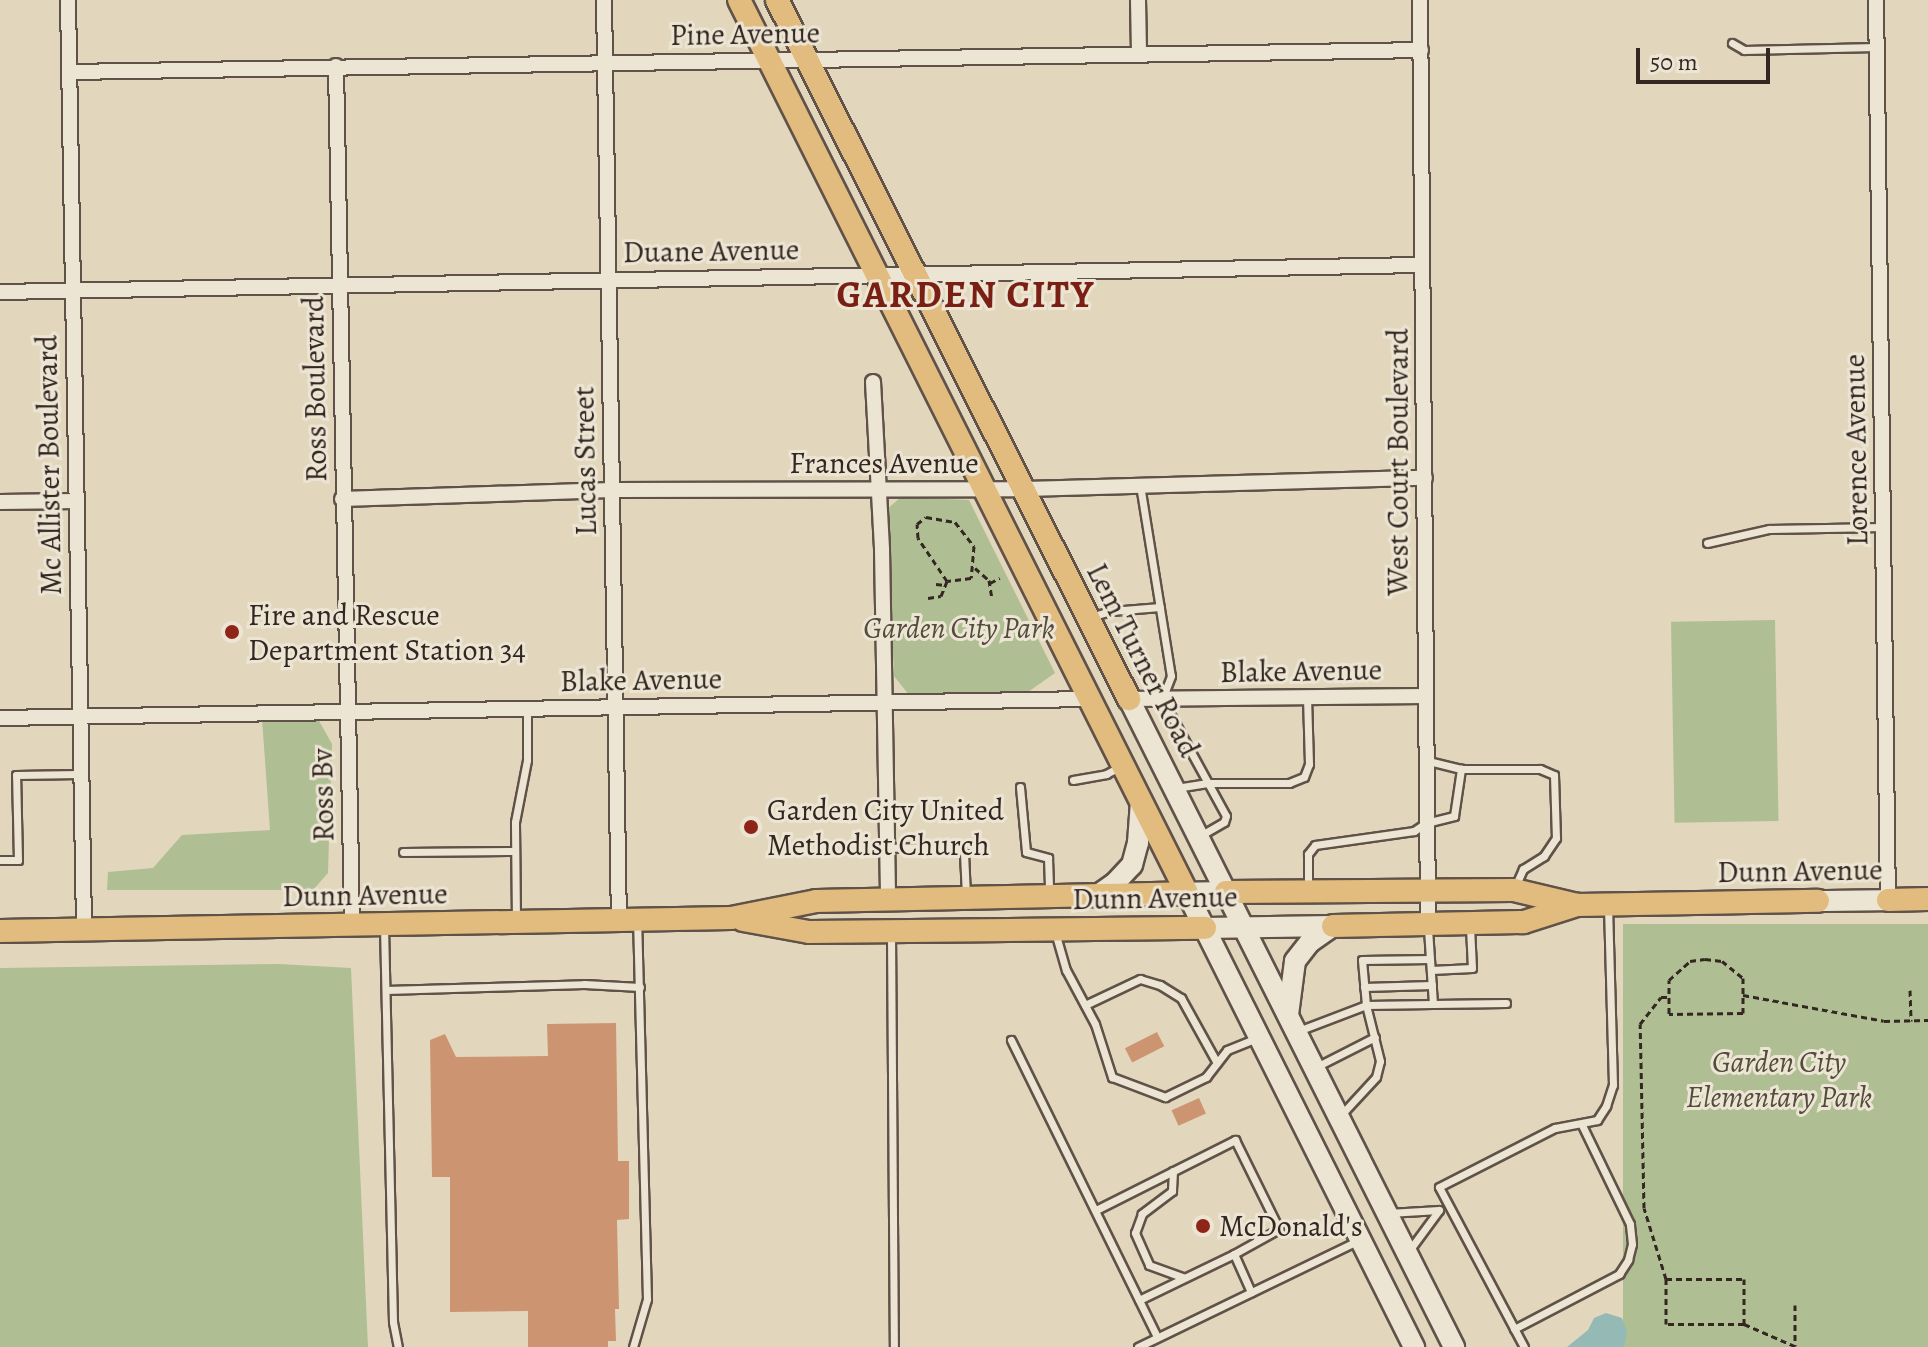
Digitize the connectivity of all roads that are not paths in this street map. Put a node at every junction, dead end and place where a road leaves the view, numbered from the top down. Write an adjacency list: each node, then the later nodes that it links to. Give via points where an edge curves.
1 (68, 0): 16 (street, Mc Allister Boulevard)
2 (604, 0): 14 (street, Lucas Street)
3 (739, 0): 12 (main road)
4 (777, 0): 13 (main road, Lem Turner Road)
5 (1138, 0): 11 (street)
6 (1420, 0): 10 (street, West Court Boulevard)
7 (1876, 0): 9 (street, Lorence Avenue)
8 (1732, 43): 9 (lane, via 1744,50)
9 (1876, 47): 34 (street, Lorence Avenue)
10 (1421, 50): 11 (street, Pine Avenue); 17 (street, West Court Boulevard)
11 (1139, 53): 13 (street, Pine Avenue)
12 (768, 59): 13 (street, Pine Avenue); 14 (street, Pine Avenue); 18 (main road)
13 (806, 60): 19 (main road, Lem Turner Road)
14 (605, 62): 15 (street, Pine Avenue); 20 (street, Lucas Street)
15 (336, 66): 16 (street, Pine Avenue); 21 (street, Ross Boulevard)
16 (69, 72): 22 (street, Mc Allister Boulevard)
17 (1422, 265): 19 (street, Duane Avenue); 25 (street, West Court Boulevard)
18 (875, 274): 19 (street, Duane Avenue); 20 (street, Duane Avenue); 28 (main road)
19 (914, 274): 29 (main road, Lem Turner Road)
20 (608, 280): 21 (street, Duane Avenue); 30 (street, Lucas Street)
21 (339, 285): 22 (street, Duane Avenue); 31 (street, Ross Boulevard)
22 (73, 291): 23 (street, Duane Avenue); 32 (street, Mc Allister Boulevard)
23 (0, 292)
24 (873, 382): 27 (street)
25 (1425, 478): 26 (street, Frances Avenue); 38 (street, West Court Boulevard)
26 (1140, 485): 29 (street, Frances Avenue); 36 (lane)
27 (879, 489): 28 (street, Frances Avenue); 30 (street, Frances Avenue); 43 (street)
28 (984, 489): 29 (street, Frances Avenue); 40 (main road)
29 (1024, 489): 37 (main road, Lem Turner Road)
30 (611, 490): 31 (street, Frances Avenue); 45 (street, Lucas Street)
31 (342, 499): 46 (street, Ross Boulevard)
32 (76, 501): 33 (street); 47 (street, Mc Allister Boulevard)
33 (0, 502)
34 (1883, 527): 35 (lane, via 1769,529); 74 (street, Lorence Avenue)
35 (1707, 543)
36 (1160, 607): 37 (lane); 42 (lane, via 1171,676)
37 (1088, 617): 41 (main road, Lem Turner Road)
38 (1426, 696): 39 (street, Blake Avenue); 49 (street, West Court Boulevard)
39 (1307, 697): 42 (street, Blake Avenue); 54 (lane, via 1309,764 1304,777 1289,783)
40 (1090, 699): 43 (street, Blake Avenue); 50 (main road)
41 (1129, 699): 42 (street, Blake Avenue); 56 (main road, Lem Turner Road)
42 (1162, 699): 54 (lane)
43 (883, 704): 45 (street, Blake Avenue); 60 (street)
44 (527, 707): 45 (street, Blake Avenue); 46 (street, Blake Avenue); 61 (lane, via 527,760)
45 (615, 707): 79 (street, Lucas Street)
46 (347, 712): 47 (street, Blake Avenue); 84 (street, Ross Bv)
47 (79, 716): 48 (street, Blake Avenue); 52 (street, Mc Allister Boulevard)
48 (0, 718)
49 (1426, 760): 51 (lane); 58 (street, West Court Boulevard)
50 (1123, 765): 53 (lane); 57 (main road)
51 (1461, 769): 58 (lane, via 1454,816); 65 (lane, via 1540,769 1554,775 1556,838 1544,856 1523,869)
52 (79, 774): 63 (lane, via 16,775 18,860); 88 (street, Mc Allister Boulevard)
53 (1073, 780)
54 (1208, 783): 56 (lane); 59 (lane, via 1226,816)
55 (1020, 787): 70 (lane, via 1026,852 1048,858)
56 (1174, 789): 59 (main road, Lem Turner Road)
57 (1141, 801): 68 (main road); 69 (main road, via 1132,865)
58 (1426, 823): 64 (street, West Court Boulevard); 66 (lane, via 1414,831 1315,845 1308,854)
59 (1198, 837): 67 (main road, Lem Turner Road)
60 (887, 848): 71 (lane, via 956,846 964,853); 73 (street)
61 (515, 851): 62 (lane); 80 (lane)
62 (403, 852)
63 (0, 860)
64 (1427, 890): 65 (main road, Dunn Avenue); 66 (main road, Dunn Avenue); 81 (street, West Court Boulevard)
65 (1514, 890): 77 (main road, Dunn Avenue)
66 (1308, 891): 67 (main road, Dunn Avenue)
67 (1226, 892): 68 (main road, Dunn Avenue); 86 (main road, Lem Turner Road)
68 (1187, 893): 69 (main road, Dunn Avenue); 87 (main road)
69 (1098, 895): 70 (main road, Dunn Avenue)
70 (1049, 896): 71 (main road, Dunn Avenue)
71 (966, 898): 73 (main road, Dunn Avenue)
72 (1928, 899): 74 (main road, Dunn Avenue)
73 (888, 900): 78 (main road, Dunn Avenue, via 816,901)
74 (1888, 900): 75 (main road, Dunn Avenue)
75 (1818, 901): 76 (main road, Dunn Avenue)
76 (1608, 904): 77 (main road, Dunn Avenue); 109 (lane, via 1613,1085 1597,1120)
77 (1577, 905): 82 (main road, Dunn Avenue, via 1524,922)
78 (731, 918): 79 (main road, Dunn Avenue); 91 (main road, Dunn Avenue, via 809,932)
79 (628, 920): 80 (main road, Dunn Avenue); 95 (lane)
80 (516, 923): 83 (main road, Dunn Avenue)
81 (1428, 923): 82 (main road, Dunn Avenue); 85 (main road, Dunn Avenue); 92 (lane)
82 (1470, 923): 93 (lane, via 1472,968)
83 (384, 924): 84 (main road, Dunn Avenue); 97 (lane)
84 (352, 925): 88 (main road, Dunn Avenue)
85 (1333, 926): 86 (main road, Dunn Avenue); 102 (main road, via 1295,961)
86 (1243, 927): 87 (main road, Dunn Avenue); 102 (main road, Lem Turner Road)
87 (1205, 928): 89 (main road, Dunn Avenue); 103 (main road)
88 (84, 930): 90 (main road, Dunn Avenue)
89 (1055, 930): 91 (main road, Dunn Avenue); 100 (lane, via 1066,970)
90 (0, 931)
91 (891, 931): 125 (lane)
92 (1430, 959): 93 (lane); 96 (lane, via 1362,960)
93 (1431, 970): 94 (lane)
94 (1432, 985): 96 (lane); 99 (lane)
95 (640, 987): 97 (lane); 124 (lane, via 647,1299)
96 (1364, 987): 101 (lane)
97 (386, 990): 123 (lane, via 393,1322)
98 (1506, 1003): 99 (lane)
99 (1433, 1004): 101 (lane)
100 (1085, 1005): 106 (lane, via 1140,979 1160,985 1181,998); 106 (lane, via 1112,1077 1165,1097 1206,1077)
101 (1366, 1005): 102 (lane); 104 (lane)
102 (1292, 1024): 107 (main road, Lem Turner Road)
103 (1260, 1037): 106 (lane, via 1227,1050); 115 (main road)
104 (1375, 1037): 107 (lane); 108 (lane, via 1380,1061 1376,1077)
105 (1011, 1040): 112 (lane)
106 (1217, 1063)
107 (1314, 1068): 108 (main road, Lem Turner Road)
108 (1339, 1117): 114 (main road, Lem Turner Road)
109 (1582, 1125): 111 (lane, via 1555,1128 1439,1187); 121 (lane, via 1630,1224 1628,1260 1619,1274)
110 (1173, 1171): 112 (lane); 117 (lane, via 1235,1140 1279,1229); 118 (lane, via 1172,1191 1142,1214 1135,1233 1149,1265)
111 (1449, 1206): 113 (lane); 121 (lane)
112 (1096, 1210): 120 (lane)
113 (1439, 1210): 114 (lane); 116 (lane)
114 (1386, 1213): 116 (main road, Lem Turner Road)
115 (1360, 1239): 119 (lane); 127 (main road)
116 (1407, 1253): 128 (main road, Lem Turner Road)
117 (1234, 1254): 118 (lane); 119 (lane)
118 (1184, 1278): 120 (lane)
119 (1251, 1292): 122 (lane)
120 (1139, 1300): 122 (lane)
121 (1514, 1329): 129 (lane)
122 (1157, 1337): 126 (lane)
123 (398, 1347)
124 (633, 1347)
125 (894, 1347)
126 (1138, 1347)
127 (1414, 1347)
128 (1454, 1347)
129 (1524, 1347)

